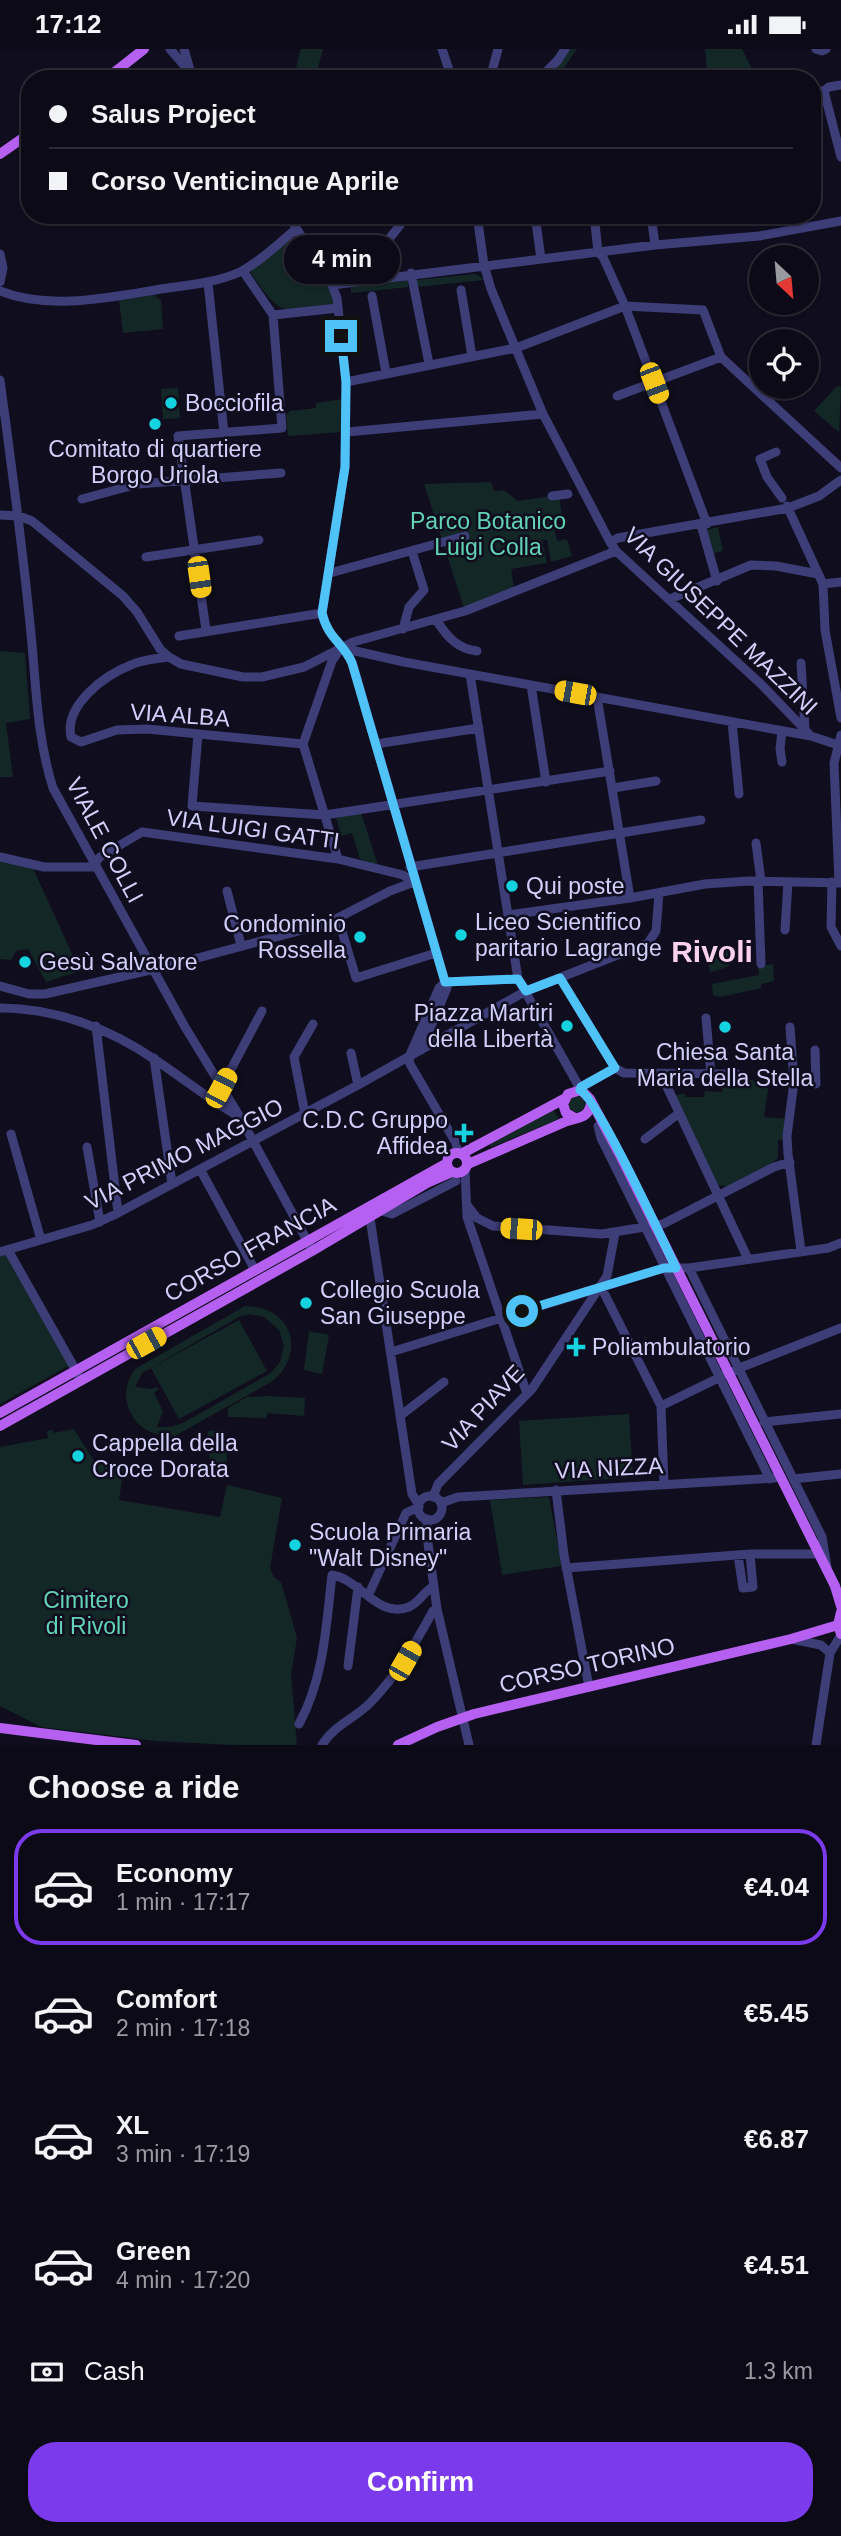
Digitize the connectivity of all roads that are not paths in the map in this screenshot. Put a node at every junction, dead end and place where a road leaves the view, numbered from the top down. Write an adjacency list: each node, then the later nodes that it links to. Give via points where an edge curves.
1 (156, 49): 9 (main road)
2 (170, 49): 11 (street)
3 (184, 49): 12 (street)
4 (442, 49): 13 (street)
5 (498, 49): 14 (street)
6 (565, 49): 15 (street)
7 (816, 49): 8 (street)
8 (825, 49)
9 (142, 51): 10 (main road)
10 (118, 70)
11 (189, 70)
12 (191, 70)
13 (449, 70)
14 (493, 70)
15 (549, 70)
16 (841, 85): 18 (street)
17 (821, 91): 18 (street)
18 (824, 91): 21 (street)
19 (21, 140): 20 (main road)
20 (0, 156)
21 (841, 157)
22 (841, 221): 30 (street, via 759,236)
23 (293, 224): 29 (street)
24 (401, 224): 38 (street)
25 (478, 224): 34 (street, VIA GIUSEPPE MAZZINI)
26 (537, 224): 33 (street)
27 (595, 224): 31 (street)
28 (652, 224): 30 (street)
29 (296, 229): 35 (street); 40 (street)
30 (655, 245): 31 (street)
31 (598, 252): 33 (street); 44 (street)
32 (0, 254): 37 (street)
33 (541, 259): 34 (street)
34 (484, 265): 36 (street); 47 (street, VIA GIUSEPPE MAZZINI)
35 (243, 271): 39 (street); 46 (street)
36 (411, 274): 38 (street); 50 (street)
37 (0, 282)
38 (350, 282): 40 (street)
39 (208, 283): 42 (street, via 56,300); 58 (street)
40 (332, 285): 45 (street)
41 (460, 289): 48 (street)
42 (0, 291)
43 (372, 296): 51 (street)
44 (625, 306): 47 (street); 49 (street, via 702,310); 54 (street)
45 (338, 308): 46 (street); 53 (street)
46 (272, 315): 58 (street, via 282,428)
47 (516, 348): 48 (street); 56 (street, VIA GIUSEPPE MAZZINI)
48 (472, 356): 50 (street)
49 (721, 357): 54 (street); 60 (street)
50 (429, 364): 51 (street)
51 (386, 373): 53 (street)
52 (0, 380): 69 (street, VIALE COLLI)
53 (346, 382): 57 (street)
54 (654, 383): 55 (street); 70 (street)
55 (617, 396)
56 (543, 414): 57 (street); 73 (street, VIA GIUSEPPE MAZZINI)
57 (347, 432): 78 (street)
58 (223, 433): 62 (street, via 178,436)
59 (776, 452): 67 (street, via 760,459)
60 (841, 468)
61 (281, 473): 62 (street)
62 (184, 479): 66 (street, via 138,484); 74 (street)
63 (841, 480): 67 (street, via 819,496)
64 (568, 494): 65 (street)
65 (552, 496)
66 (82, 499)
67 (785, 504): 70 (street); 79 (street)
68 (0, 515): 69 (street)
69 (19, 516): 91 (street, via 40,526 123,596); 123 (street, VIALE COLLI, via 45,764 53,788)
70 (704, 524): 73 (street); 80 (street)
71 (465, 535): 75 (street)
72 (259, 540): 74 (street)
73 (610, 542): 76 (street, VIA GIUSEPPE MAZZINI)
74 (195, 551): 77 (street); 86 (street)
75 (412, 551): 78 (street); 87 (street, via 424,590 409,607)
76 (616, 551): 83 (street, VIA GIUSEPPE MAZZINI); 85 (street)
77 (146, 557)
78 (330, 573): 84 (street)
79 (818, 574): 80 (street, via 751,565); 82 (street)
80 (718, 581): 83 (street)
81 (841, 582): 82 (street)
82 (823, 588): 94 (street, via 825,630)
83 (670, 599): 101 (street, VIA GIUSEPPE MAZZINI)
84 (322, 613): 86 (street); 89 (street, via 328,633)
85 (437, 621): 87 (street); 90 (street, via 461,647)
86 (206, 629): 88 (street)
87 (403, 629): 89 (street)
88 (179, 636)
89 (341, 647): 91 (street, via 304,667 262,677 203,670); 93 (street); 104 (street); 105 (street, via 352,663)
90 (477, 651)
91 (169, 657): 102 (street, VIA ALBA, via 130,665 98,684 84,697 71,725 71,737 77,742 117,730 147,729)
92 (801, 663): 101 (street)
93 (470, 674): 95 (street); 99 (street)
94 (838, 674): 97 (street)
95 (531, 685): 96 (street); 111 (street)
96 (597, 697): 98 (street); 109 (street)
97 (841, 718)
98 (732, 722): 100 (street); 114 (street)
99 (479, 728): 105 (street); 113 (street)
100 (782, 731): 101 (street); 107 (street)
101 (808, 733): 106 (street)
102 (198, 734): 104 (street, VIA ALBA); 116 (street, via 192,806)
103 (841, 735): 106 (street)
104 (303, 744): 116 (street)
105 (376, 744): 115 (street)
106 (840, 746): 108 (street)
107 (782, 762)
108 (838, 762): 129 (street)
109 (610, 771): 111 (street); 112 (street)
110 (656, 781): 112 (street)
111 (546, 782): 113 (street)
112 (613, 788): 118 (street)
113 (488, 791): 115 (street); 120 (street)
114 (739, 794)
115 (394, 806): 116 (street); 124 (street)
116 (326, 815): 122 (street)
117 (701, 820): 118 (street)
118 (620, 832): 120 (street); 133 (street)
119 (756, 843): 126 (street)
120 (499, 853): 124 (street); 134 (street)
121 (0, 857): 123 (street, via 44,867)
122 (338, 859): 123 (street, VIA LUIGI GATTI, via 142,832); 125 (street, VIA LUIGI GATTI)
123 (96, 864): 142 (street, VIALE COLLI)
124 (410, 867): 127 (street)
125 (385, 871): 127 (street, VIA LUIGI GATTI); 131 (street)
126 (759, 881): 128 (street); 132 (street); 141 (street)
127 (414, 882): 131 (street); 140 (street)
128 (788, 882): 129 (street); 137 (street)
129 (837, 883): 136 (street)
130 (227, 891): 138 (street)
131 (390, 891): 135 (street)
132 (659, 893): 133 (street); 143 (street, via 651,941)
133 (630, 898): 134 (street)
134 (508, 915): 144 (street)
135 (338, 918): 138 (street); 140 (street, via 356,978)
136 (836, 927): 139 (street)
137 (785, 930)
138 (242, 946): 142 (street)
139 (841, 946)
140 (436, 953): 145 (street)
141 (761, 964)
142 (153, 968): 146 (street, via 45,994); 163 (street, VIALE COLLI)
143 (560, 978): 147 (street); 159 (street)
144 (518, 979): 145 (street); 147 (street)
145 (445, 982): 154 (street, via 447,992); 157 (street)
146 (2, 987)
147 (526, 991): 154 (street, VIA PRIMO MAGGIO); 167 (street)
148 (0, 1008): 152 (street, via 53,1013)
149 (262, 1011): 166 (street)
150 (706, 1018): 162 (street)
151 (313, 1024): 171 (street, VIA PRIMO MAGGIO, via 294,1057)
152 (96, 1027): 158 (street); 188 (street)
153 (790, 1027): 181 (street, via 794,1082 787,1136)
154 (421, 1050): 157 (street, VIA PRIMO MAGGIO)
155 (815, 1050): 164 (street)
156 (351, 1053): 165 (street)
157 (409, 1057): 165 (street, VIA PRIMO MAGGIO); 182 (street, via 456,1143)
158 (154, 1058): 168 (street); 184 (street)
159 (615, 1068): 160 (street, via 624,1073); 167 (street)
160 (661, 1074): 162 (street); 172 (street)
161 (737, 1074): 162 (street)
162 (711, 1075)
163 (215, 1078): 166 (street, VIALE COLLI); 168 (street)
164 (816, 1084)
165 (358, 1085): 171 (street, VIA PRIMO MAGGIO)
166 (221, 1088): 173 (street, VIALE COLLI)
167 (581, 1089): 169 (main road); 170 (main road)
168 (204, 1094): 173 (street)
169 (564, 1099): 174 (main road, via 565,1110); 182 (main road, CORSO FRANCIA)
170 (592, 1103): 174 (main road, via 590,1111); 177 (main road)
171 (305, 1114): 179 (street, VIA PRIMO MAGGIO)
172 (678, 1114): 178 (street); 186 (street)
173 (240, 1117): 179 (street, VIALE COLLI)
174 (579, 1117): 175 (main road); 182 (main road, CORSO FRANCIA)
175 (598, 1126): 177 (main road); 191 (street)
176 (11, 1133): 193 (street)
177 (611, 1137): 191 (main road)
178 (645, 1139)
179 (253, 1141): 183 (street, VIA PRIMO MAGGIO); 195 (street, VIALE COLLI)
180 (87, 1147): 190 (street)
181 (790, 1162): 186 (street); 197 (street)
182 (458, 1166): 185 (street); 185 (street); 189 (main road, CORSO FRANCIA); 195 (main road, CORSO FRANCIA)
183 (200, 1169): 184 (street, VIA PRIMO MAGGIO); 201 (street)
184 (172, 1184): 188 (street, VIA PRIMO MAGGIO)
185 (465, 1195): 187 (street)
186 (717, 1196): 191 (street, via 663,1224); 198 (street)
187 (467, 1205): 192 (street, via 477,1218 492,1226); 203 (street)
188 (118, 1213): 190 (street, VIA PRIMO MAGGIO)
189 (370, 1218): 195 (main road, CORSO FRANCIA); 205 (street)
190 (100, 1222): 193 (street, VIA PRIMO MAGGIO)
191 (650, 1225): 192 (street); 199 (main road)
192 (615, 1233): 202 (street, VIA PIAVE, via 609,1273)
193 (41, 1240): 196 (street, VIA PRIMO MAGGIO)
194 (841, 1244): 197 (street)
195 (310, 1245): 201 (main road, CORSO FRANCIA); 207 (main road, CORSO FRANCIA)
196 (4, 1251): 207 (street)
197 (801, 1251): 198 (street)
198 (748, 1259): 200 (street)
199 (670, 1268): 200 (street); 202 (street); 206 (main road)
200 (689, 1268): 206 (street)
201 (255, 1270): 207 (main road, CORSO FRANCIA)
202 (601, 1287): 203 (street); 209 (street, VIA PIAVE); 210 (street)
203 (501, 1317): 205 (street); 209 (street)
204 (841, 1328): 206 (street)
205 (391, 1352): 213 (street)
206 (728, 1373): 210 (street); 214 (street); 217 (main road)
207 (78, 1374): 211 (main road, CORSO FRANCIA); 215 (main road, CORSO FRANCIA)
208 (444, 1382): 213 (street)
209 (527, 1394): 221 (street, VIA PIAVE, via 438,1484)
210 (661, 1406): 219 (street)
211 (0, 1413)
212 (841, 1414): 214 (street)
213 (400, 1416): 222 (street, via 412,1494)
214 (764, 1422): 218 (street)
215 (0, 1426)
216 (841, 1474): 218 (street)
217 (775, 1478): 219 (street, VIA NIZZA); 224 (main road)
218 (793, 1479): 228 (street, via 822,1537)
219 (664, 1484): 220 (street, VIA NIZZA)
220 (556, 1490): 221 (street, VIA NIZZA); 227 (street)
221 (437, 1500): 222 (street, via 423,1499); 223 (street, via 442,1510 438,1517)
222 (419, 1506): 223 (street); 232 (street, via 406,1513)
223 (427, 1520): 229 (street)
224 (818, 1554): 226 (street); 228 (main road)
225 (738, 1555): 226 (street); 226 (street, via 743,1588 753,1587); 227 (street)
226 (750, 1555)
227 (566, 1568): 241 (street)
228 (828, 1573): 231 (main road)
229 (434, 1586): 232 (street, via 402,1609 388,1608); 234 (street)
230 (358, 1587): 232 (street); 240 (street); 243 (street, via 332,1575 321,1664 311,1703)
231 (838, 1589): 233 (main road)
232 (368, 1596)
233 (841, 1606)
234 (437, 1609): 242 (street); 246 (street, via 386,1686)
235 (841, 1612): 236 (main road)
236 (840, 1631): 237 (main road, CORSO TORINO); 239 (street)
237 (791, 1639): 239 (street, CORSO TORINO, via 821,1645); 241 (main road, CORSO TORINO)
238 (841, 1645): 250 (street, via 835,1654)
239 (830, 1653): 249 (street)
240 (348, 1666)
241 (589, 1687): 242 (main road, CORSO TORINO)
242 (463, 1717): 247 (main road, CORSO TORINO); 248 (street)
243 (299, 1724)
244 (0, 1728): 245 (main road)
245 (136, 1745)
246 (322, 1745)
247 (398, 1745)
248 (470, 1745)
249 (816, 1745)
250 (822, 1745)

